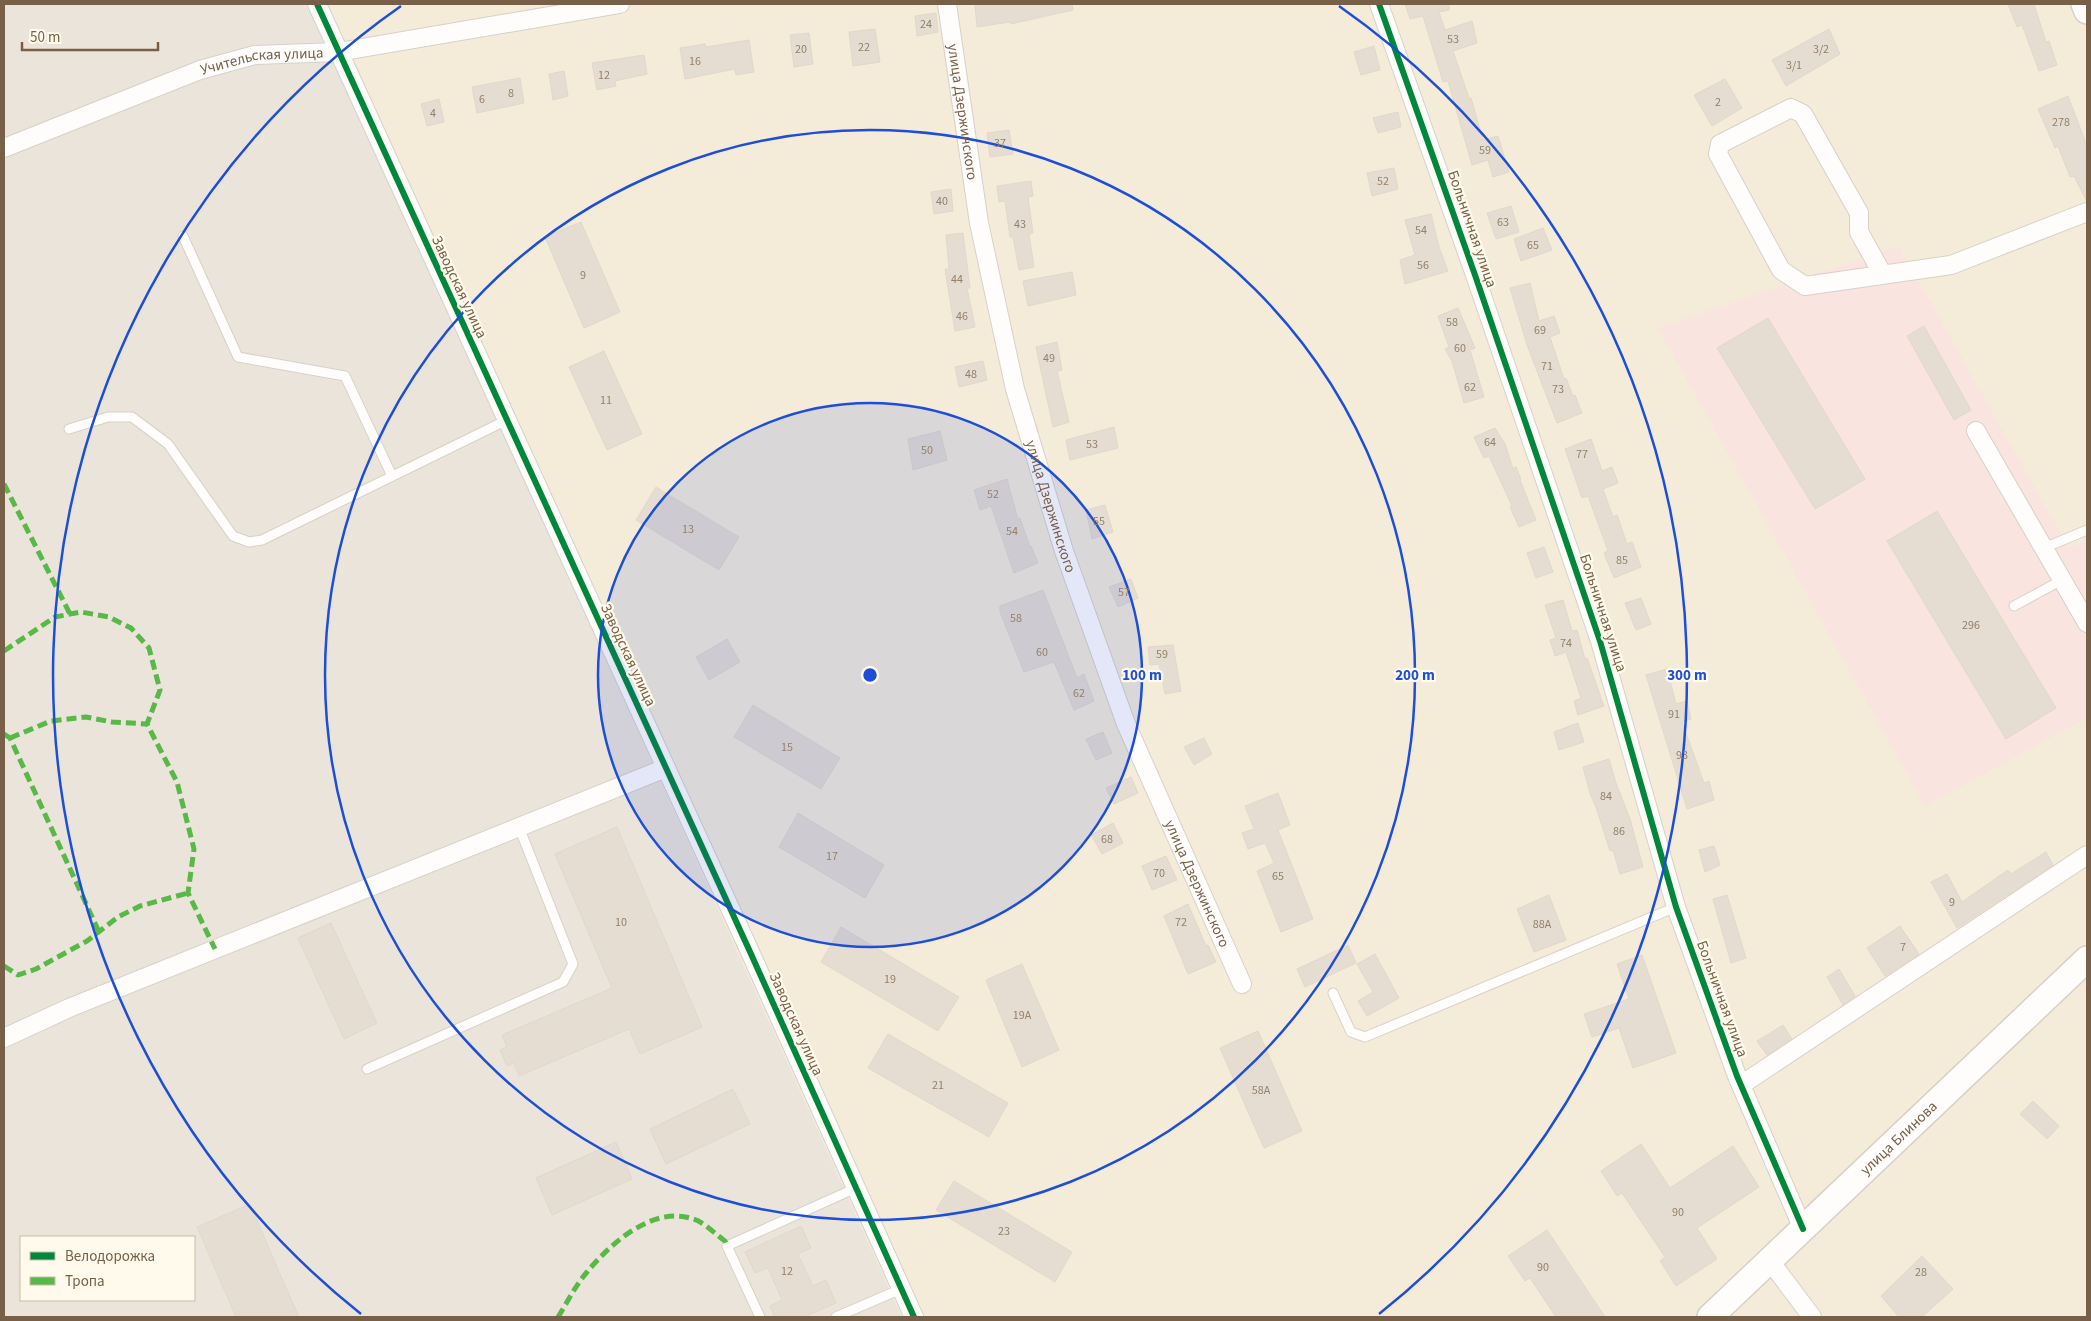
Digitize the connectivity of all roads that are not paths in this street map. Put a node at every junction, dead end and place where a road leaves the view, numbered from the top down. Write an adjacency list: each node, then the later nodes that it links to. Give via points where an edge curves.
1 (317, 4): 7 (street, Заводская улица)
2 (620, 4): 7 (street, Учительская улица)
3 (947, 4): 26 (street, улица Дзержинского, via 979,223 1015,389 1064,551 1126,724)
4 (1378, 4): 24 (street, Больничная улица, via 1600,641)
5 (2084, 4): 6 (main road)
6 (2087, 11)
7 (338, 52): 8 (street, Учительская улица, via 255,55 200,70); 12 (street, Заводская улица)
8 (4, 148)
9 (2087, 212): 11 (street, via 1951,265)
10 (183, 236): 15 (lane, via 238,357 345,376)
11 (1883, 275): 11 (street, via 1805,286 1781,270 1718,154 1720,144 1790,108 1802,114 1859,213 1859,232)
12 (507, 420): 15 (lane); 21 (street, Заводская улица)
13 (69, 430): 15 (lane, via 108,417 132,417 168,444 233,536 249,542 262,540)
14 (1976, 431): 17 (street)
15 (392, 476)
16 (2087, 530): 17 (lane)
17 (2044, 548): 18 (street)
18 (2062, 580): 19 (lane); 20 (street)
19 (2014, 606)
20 (2087, 623)
21 (666, 768): 22 (street); 31 (street, Заводская улица)
22 (518, 827): 28 (street, via 78,1004); 29 (lane, via 573,964 563,982)
23 (2087, 855): 30 (street)
24 (1676, 907): 27 (lane, via 1365,1037 1351,1032); 30 (street, Больничная улица)
25 (2087, 959): 32 (main road, улица Блинова)
26 (1242, 984)
27 (1333, 993)
28 (4, 1038)
29 (367, 1069)
30 (1741, 1085): 32 (street, Больничная улица)
31 (856, 1188): 34 (street, Заводская улица); 35 (lane, via 727,1246)
32 (1803, 1229): 33 (main road, улица Блинова)
33 (1770, 1261): 38 (main road, улица Блинова); 39 (street)
34 (901, 1289): 36 (lane); 37 (street, Заводская улица)
35 (760, 1317)
36 (836, 1317)
37 (914, 1317)
38 (1710, 1317)
39 (1812, 1317)

